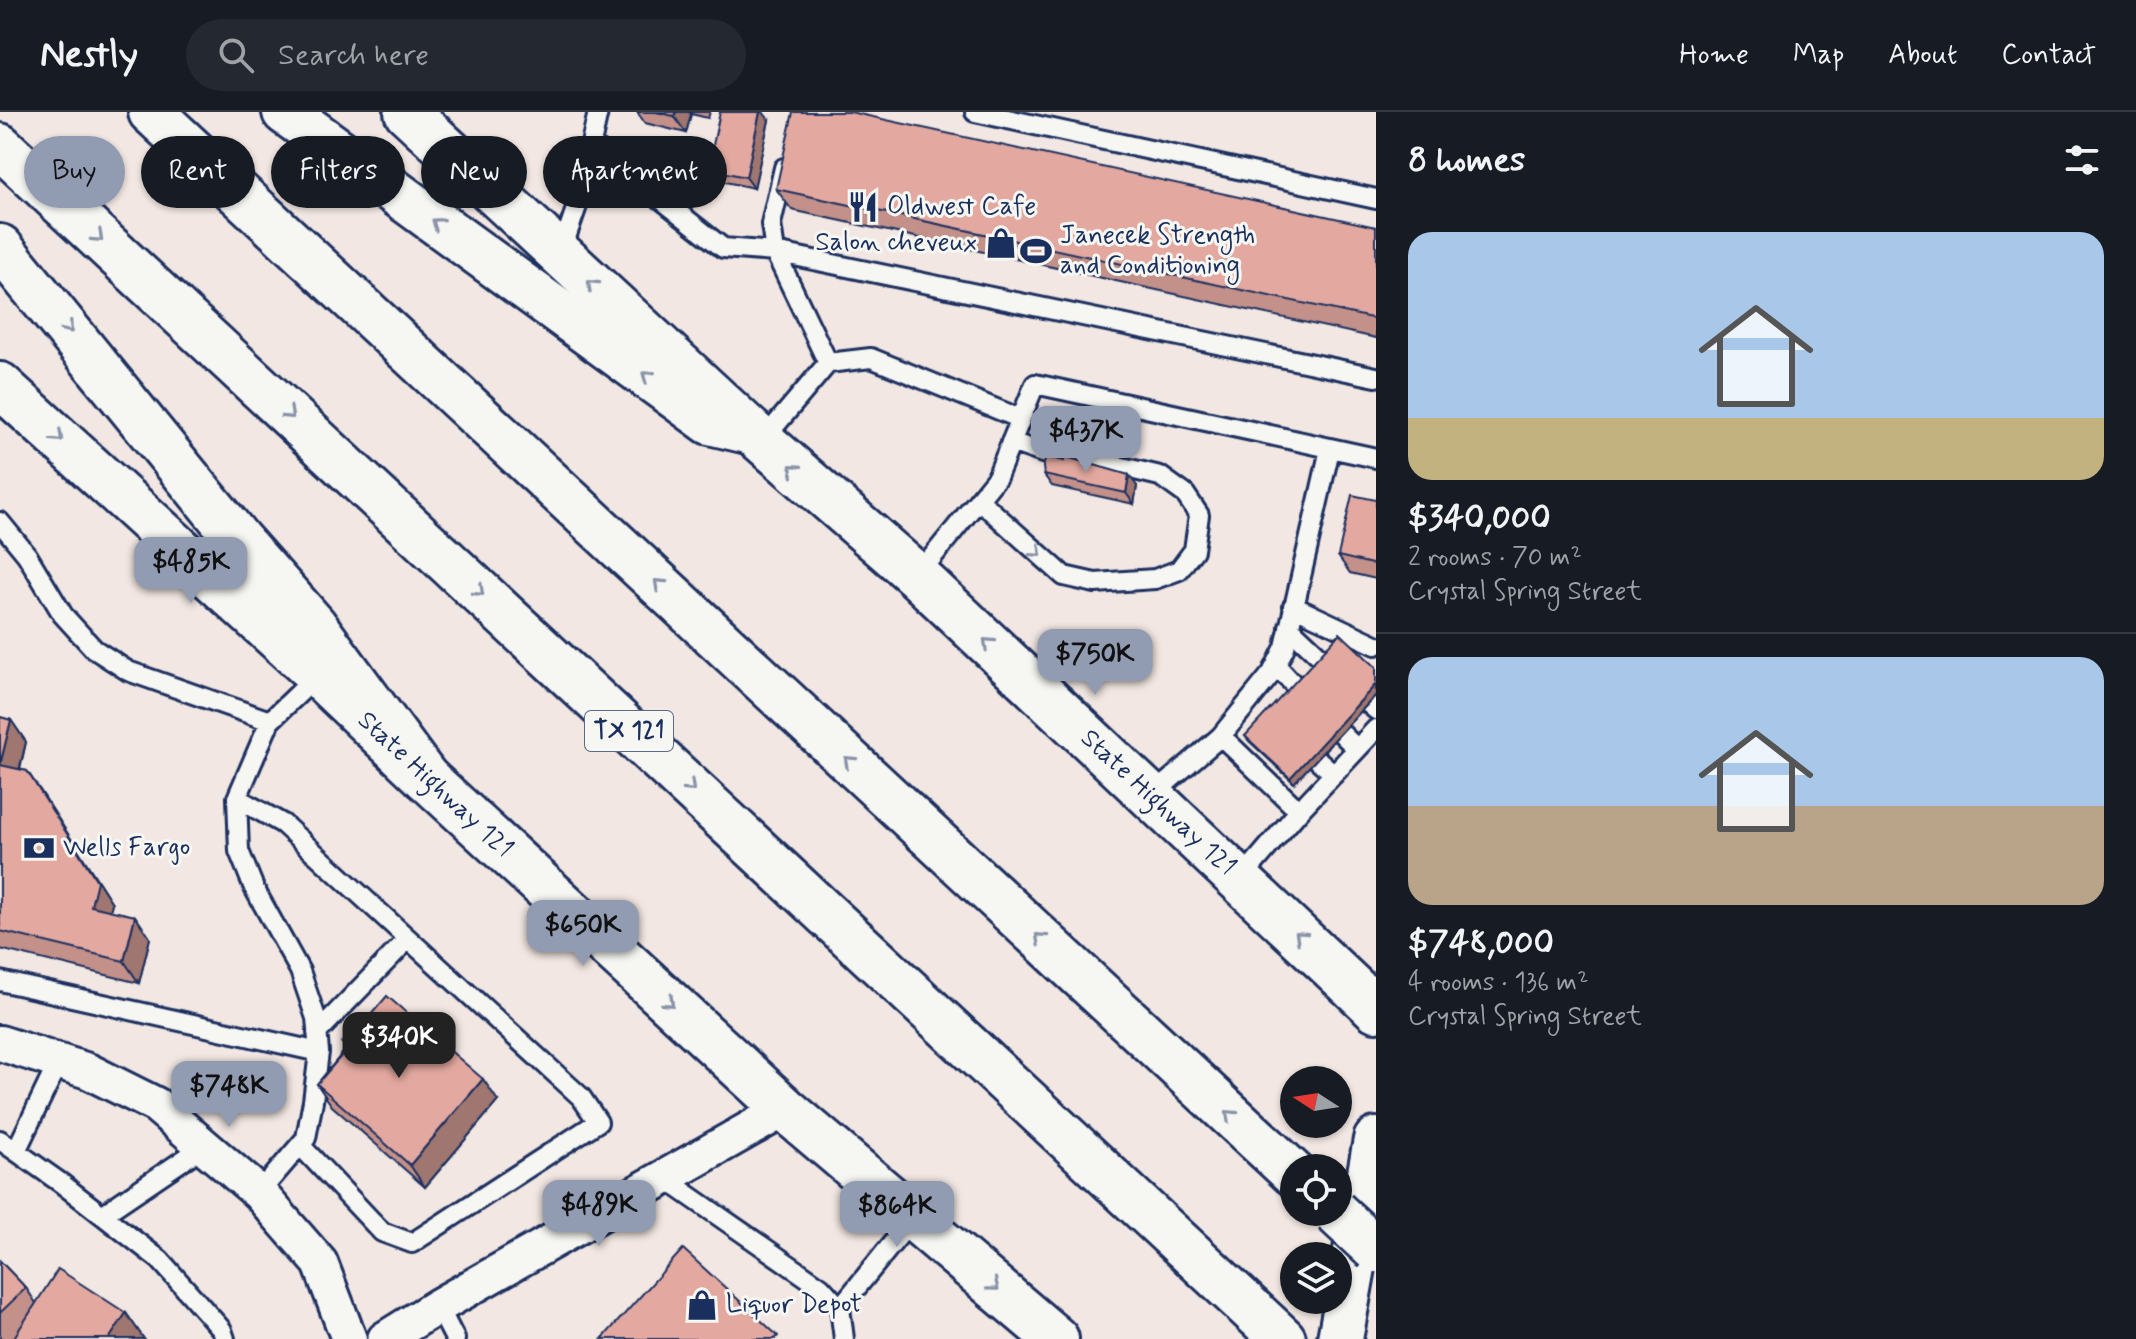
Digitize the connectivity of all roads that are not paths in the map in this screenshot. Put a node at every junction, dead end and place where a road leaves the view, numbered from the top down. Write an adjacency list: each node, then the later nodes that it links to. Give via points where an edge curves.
1 (151, 112): 55 (main road, one-way to 1)
2 (285, 112): 17 (main road, one-way to 2, via 710,422)
3 (407, 112): 12 (main road, State Highway 121)
4 (579, 112): 6 (lane)
5 (975, 112): 9 (lane)
6 (595, 128): 11 (lane, via 723,248); 12 (lane)
7 (0, 146): 64 (main road, TX 121, one-way to 64)
8 (787, 154): 11 (lane, via 771,224)
9 (1376, 199)
10 (0, 247): 38 (main road, one-way to 38, via 314,625)
11 (775, 252): 13 (lane); 14 (lane)
12 (560, 255): 17 (main road, State Highway 121, one-way to 12)
13 (828, 363): 16 (lane, via 871,358); 17 (lane)
14 (1376, 377)
15 (0, 385): 29 (main road, State Highway 121, one-way to 29)
16 (1021, 419): 18 (lane); 19 (lane, via 1035,384)
17 (757, 437): 23 (main road, State Highway 121, one-way to 17)
18 (1011, 442): 21 (lane, via 997,477); 21 (lane, one-way to 18, via 1064,576 1095,583 1155,579 1179,570 1194,550 1199,515 1185,494 1160,476 1057,458)
19 (1330, 449): 20 (lane); 24 (lane)
20 (1376, 458)
21 (979, 500): 23 (lane)
22 (0, 522): 31 (lane, via 63,615 94,649 128,671)
23 (917, 576): 39 (main road, State Highway 121, one-way to 23)
24 (1293, 606): 25 (lane); 26 (lane)
25 (1289, 627): 27 (lane); 28 (lane)
26 (1376, 645)
27 (1324, 660)
28 (1276, 665): 30 (lane); 34 (lane, via 1258,701)
29 (318, 675): 31 (lane); 38 (main road, State Highway 121)
30 (1298, 689)
31 (270, 721): 40 (lane)
32 (1376, 729): 35 (lane)
33 (1341, 733): 35 (lane)
34 (1221, 736): 39 (lane); 41 (lane)
35 (1357, 749): 37 (lane)
36 (1317, 759): 37 (lane)
37 (1334, 774): 41 (lane)
38 (426, 778): 50 (main road, State Highway 121, one-way to 50)
39 (1151, 796): 42 (main road, State Highway 121)
40 (237, 798): 43 (lane, via 283,824); 47 (lane, via 239,851 300,971 316,1018)
41 (1299, 811): 42 (lane)
42 (1240, 880): 45 (main road, State Highway 121, one-way to 42)
43 (408, 939): 47 (lane); 52 (lane, via 581,1097 598,1122 412,1243 382,1232)
44 (0, 981): 47 (lane)
45 (1367, 990): 48 (main road)
46 (0, 1043): 49 (street)
47 (318, 1043): 52 (lane, via 313,1101)
48 (1376, 1046)
49 (59, 1061): 53 (lane); 54 (street, via 156,1105)
50 (785, 1109): 56 (street); 59 (main road, State Highway 121)
51 (1376, 1140): 71 (main road)
52 (300, 1145): 57 (lane)
53 (8, 1146): 58 (lane)
54 (204, 1146): 57 (street); 58 (lane)
55 (1280, 1161)
56 (664, 1178): 62 (street); 63 (lane, via 821,1287)
57 (259, 1193): 66 (street, via 320,1263)
58 (102, 1215): 65 (lane, via 160,1260)
59 (913, 1218): 63 (lane); 70 (main road, State Highway 121, one-way to 70)
60 (1350, 1226): 61 (main road, bridge)
61 (1376, 1250)
62 (438, 1306): 67 (street); 68 (lane)
63 (840, 1308): 69 (lane)
64 (1270, 1327)
65 (225, 1339)
66 (349, 1339)
67 (385, 1339)
68 (455, 1339)
69 (844, 1339)
70 (1056, 1339)
71 (1340, 1339)

